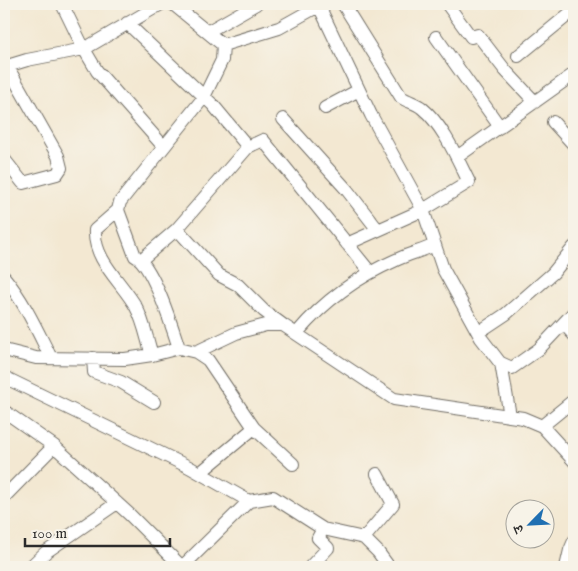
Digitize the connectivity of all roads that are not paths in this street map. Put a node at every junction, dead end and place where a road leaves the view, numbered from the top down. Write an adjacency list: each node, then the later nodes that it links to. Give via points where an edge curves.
1 (62, 4): 13 (street)
2 (161, 4): 9 (street)
3 (173, 4): 10 (street)
4 (256, 4): 10 (street)
5 (343, 4): 27 (street, via 401,96 426,112)
6 (448, 4): 19 (street, via 471,37 478,35)
7 (320, 5): 12 (street, via 279,28); 17 (street)
8 (574, 10): 14 (street)
9 (127, 23): 13 (street); 18 (street)
10 (207, 32): 12 (street)
11 (436, 37): 23 (street)
12 (222, 45): 18 (street, via 222,60)
13 (84, 49): 15 (street); 25 (street, via 103,78)
14 (518, 56)
15 (5, 67): 28 (street, via 58,156 61,168 57,174 23,184)
16 (574, 74): 19 (street)
17 (359, 90): 20 (street); 30 (street)
18 (204, 97): 25 (street); 26 (street)
19 (535, 102): 23 (street)
20 (325, 108)
21 (283, 119): 32 (street)
22 (553, 122): 24 (street)
23 (500, 127): 27 (street)
24 (574, 144)
25 (164, 147): 29 (street, via 120,202)
26 (248, 147): 31 (street); 33 (street, via 263,140)
27 (457, 158): 30 (street, via 469,182)
28 (4, 159)
29 (118, 210): 36 (street, via 135,256); 48 (street, via 95,230 94,242 137,308)
30 (422, 210): 32 (street); 34 (street)
31 (177, 229): 36 (street); 41 (street, via 219,275 238,285)
32 (378, 230): 33 (street)
33 (347, 244): 37 (street)
34 (436, 245): 37 (street); 42 (street, via 443,269)
35 (574, 246): 42 (street, via 553,273 506,314)
36 (142, 259): 45 (street, via 161,297)
37 (370, 272): 43 (street, via 315,312)
38 (4, 277): 49 (street, via 32,319)
39 (574, 312): 40 (street)
40 (564, 324): 44 (street); 51 (street, via 539,349 512,368)
41 (283, 325): 43 (street); 47 (street, via 266,325 236,333)
42 (479, 332): 51 (street)
43 (297, 333): 56 (street, via 394,398)
44 (574, 335)
45 (179, 348): 47 (street); 48 (street)
46 (4, 350): 49 (street, via 36,358)
47 (196, 352): 58 (street, via 208,360)
48 (152, 355): 50 (street)
49 (51, 358): 50 (street)
50 (93, 358): 54 (street, via 94,372 121,382)
51 (501, 364): 56 (street)
52 (4, 377): 62 (street)
53 (574, 400): 57 (street)
54 (154, 402)
55 (4, 411): 59 (street)
56 (510, 416): 57 (street)
57 (542, 426): 60 (street)
58 (254, 428): 61 (street); 62 (street)
59 (54, 446): 64 (street); 66 (street)
60 (574, 461)
61 (292, 464)
62 (200, 473): 65 (street)
63 (377, 474): 68 (street, via 393,504)
64 (4, 497)
65 (249, 501): 67 (street, via 273,498); 71 (street)
66 (117, 503): 70 (street, via 46,552); 71 (street)
67 (323, 529): 68 (street); 72 (street, via 318,538 328,548)
68 (364, 538): 73 (street)
69 (574, 541): 74 (street)
70 (30, 567)
71 (182, 567)
72 (310, 567)
73 (389, 567)
74 (566, 567)

